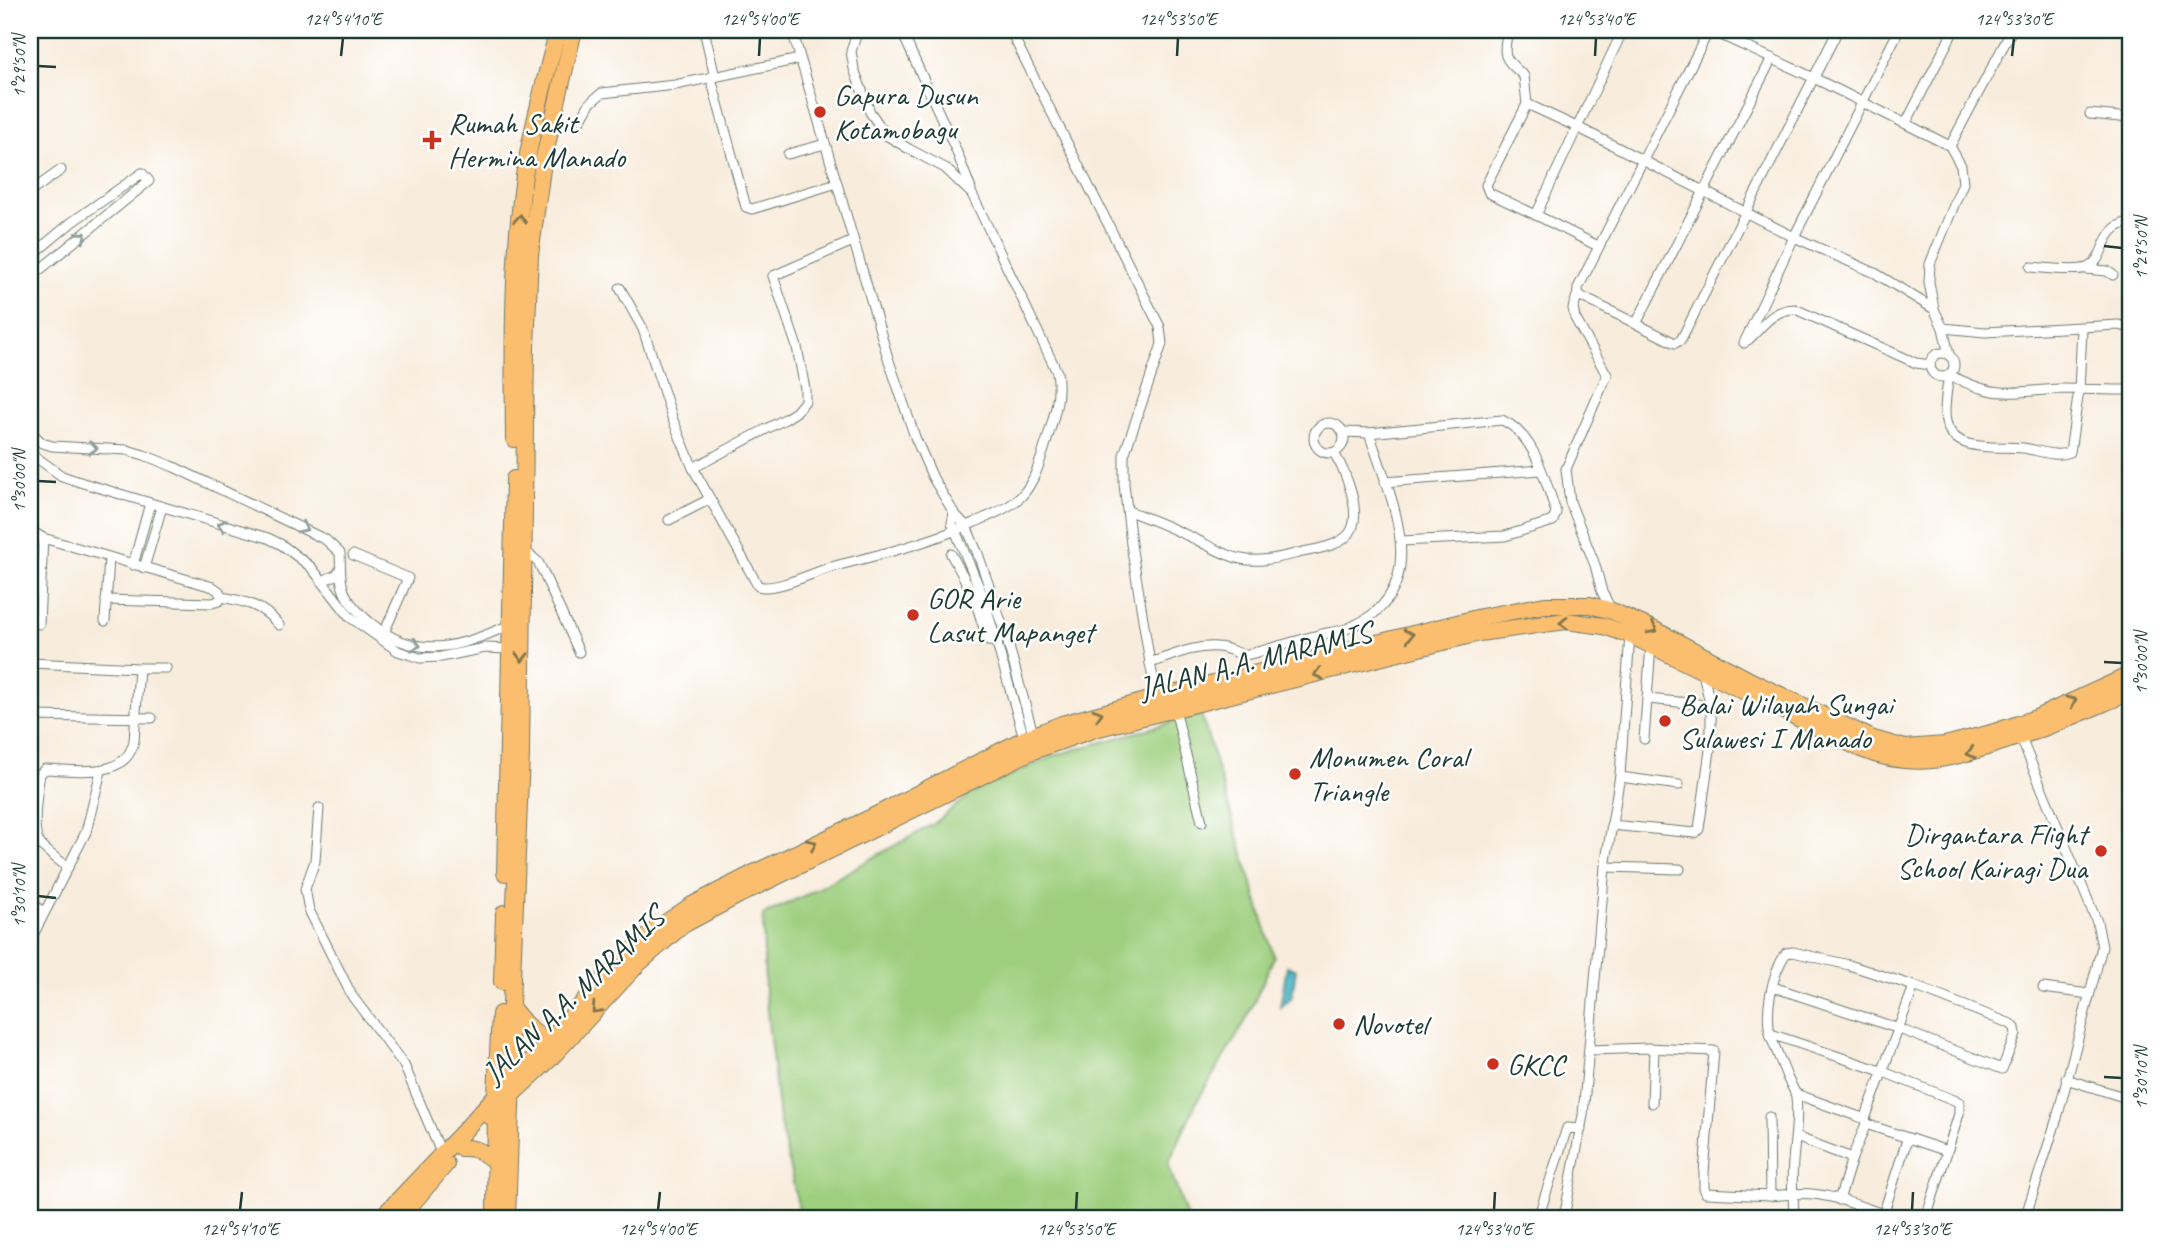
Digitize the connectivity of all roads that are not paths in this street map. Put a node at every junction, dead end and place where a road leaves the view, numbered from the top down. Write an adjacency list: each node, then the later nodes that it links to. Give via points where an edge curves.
1 (558, 30): 94 (highway, one-way to 1, via 520,212 533,127)
2 (574, 30): 77 (highway, via 543,162 530,255)
3 (704, 30): 17 (street)
4 (792, 30): 16 (street)
5 (858, 30): 34 (street, via 851,51 870,112 886,135 945,168)
6 (901, 30): 34 (street)
7 (1010, 30): 69 (street, via 1160,327 1162,344 1124,455)
8 (1508, 30): 20 (street, via 1503,49 1507,63 1524,76)
9 (1623, 30): 25 (street)
10 (1710, 30): 15 (street); 29 (street)
11 (1838, 30): 18 (street)
12 (1899, 30): 19 (street)
13 (1954, 30): 24 (street)
14 (2012, 30): 27 (street)
15 (1772, 58): 18 (street); 32 (street)
16 (800, 59): 17 (street); 26 (street)
17 (713, 78): 23 (street, via 602,93); 31 (street, via 746,207)
18 (1814, 78): 19 (street); 35 (street)
19 (1862, 102): 24 (street); 38 (street)
20 (1527, 104): 25 (street); 36 (street, via 1486,185 1489,193)
21 (2090, 114): 22 (street)
22 (2130, 118)
23 (581, 119)
24 (1906, 123): 27 (street)
25 (1579, 128): 29 (street); 36 (street)
26 (825, 144): 28 (street); 31 (street)
27 (1950, 146): 48 (street, via 1961,166 1963,183 1930,264)
28 (788, 154)
29 (1644, 161): 32 (street); 40 (street)
30 (61, 170): 33 (street)
31 (836, 183): 39 (street)
32 (1704, 191): 35 (street); 49 (street)
33 (30, 192)
34 (972, 194): 72 (street, via 1051,356 1059,385 1054,419 1027,488 1017,500)
35 (1746, 213): 38 (street); 49 (street, via 1681,340 1675,343)
36 (1536, 215): 40 (street)
37 (2130, 222): 43 (street, via 2108,234 2095,262)
38 (1794, 237): 48 (street, via 1875,273); 54 (street, via 1744,343 1771,316 1795,309 1916,363)
39 (853, 241): 63 (street, via 773,276 800,362 806,393 801,406); 70 (street, via 915,437)
40 (1598, 246): 47 (street)
41 (30, 257): 45 (street, one-way to 41, via 149,181 142,173)
42 (2031, 267): 43 (street)
43 (2085, 269): 44 (street)
44 (2113, 275)
45 (30, 280)
46 (620, 288): 63 (street, via 643,329)
47 (1578, 293): 49 (street); 89 (street, via 1575,318 1606,375 1566,470 1570,502)
48 (1934, 309): 50 (street)
49 (1636, 324)
50 (1942, 328): 51 (street, via 1985,332); 53 (street)
51 (2082, 328): 52 (street); 56 (street)
52 (2130, 328)
53 (1949, 355): 54 (street, via 1938,354); 55 (street, via 1954,365)
54 (1930, 365): 55 (street, via 1934,375)
55 (1949, 375): 56 (street, via 1998,392); 56 (street, via 1945,417 1959,442 1969,445 2070,452)
56 (2079, 390): 57 (street)
57 (2130, 390)
58 (30, 431): 83 (street, one-way to 83, via 48,445 127,450 174,467 326,540 340,553)
59 (1343, 432): 60 (street); 62 (street, via 1343,445); 62 (street, via 1328,423 1314,435 1321,452)
60 (1369, 433): 64 (street, via 1502,420 1518,430); 65 (street)
61 (30, 453): 67 (street, via 62,476)
62 (1334, 453): 69 (street, via 1351,493 1353,526 1348,535 1318,549 1271,559 1241,559)
63 (693, 468): 66 (street)
64 (1541, 470): 65 (street); 76 (street, via 1556,512 1553,521 1506,536)
65 (1385, 482): 76 (street)
66 (710, 499): 71 (street); 74 (street, via 758,586 766,589)
67 (149, 503): 68 (street); 81 (street)
68 (162, 507): 82 (street); 84 (street, one-way to 68, via 312,568 268,538)
69 (1128, 510): 104 (street)
70 (954, 513): 72 (street); 74 (street)
71 (669, 520)
72 (966, 526): 74 (street); 120 (street, via 990,585)
73 (30, 530): 75 (street)
74 (955, 531): 98 (street)
75 (43, 538): 80 (street); 88 (street)
76 (1401, 541): 101 (street, via 1396,582 1380,610 1350,628)
77 (523, 550): 102 (street, via 544,572); 133 (highway, one-way to 133, via 521,754)
78 (951, 554): 98 (street, via 988,640)
79 (353, 555): 96 (street, via 408,578)
80 (109, 558): 81 (street); 86 (street)
81 (133, 565): 82 (street)
82 (144, 568): 85 (street, via 214,587)
83 (340, 570): 84 (street); 96 (street, via 349,600)
84 (321, 581): 100 (street, via 349,617 398,651 420,658)
85 (221, 597): 86 (street, via 212,603); 93 (street, via 246,601 268,612)
86 (106, 600): 91 (street)
87 (30, 602): 88 (street)
88 (40, 602): 92 (street)
89 (1612, 611): 107 (highway, one-way to 89, via 1528,607 1581,605); 109 (highway, one-way to 109, via 1853,730 1905,748 1945,745 1991,733)
90 (2128, 618): 95 (street)
91 (105, 621)
92 (40, 624)
93 (279, 625)
94 (509, 625): 96 (street, one-way to 94, via 418,647 436,648 467,642); 100 (highway)
95 (2130, 629)
96 (384, 633)
97 (1630, 635): 99 (highway, JALAN A.A. MARAMIS); 114 (highway, JALAN A.A. MARAMIS, one-way to 114, via 1566,621 1500,629); 122 (street)
98 (998, 642): 120 (street)
99 (1651, 645): 108 (highway, JALAN A.A. MARAMIS); 112 (street)
100 (509, 649): 133 (highway)
101 (1260, 651): 104 (street, via 1239,655 1221,647 1206,647); 107 (street)
102 (579, 652)
103 (30, 663): 105 (street)
104 (1150, 663): 111 (street)
105 (139, 668): 106 (street); 116 (street)
106 (166, 668)
107 (1266, 671): 111 (highway)
108 (1703, 673): 118 (highway, JALAN A.A. MARAMIS, one-way to 108, via 1936,760 1889,759); 126 (street, via 1712,709 1699,829 1695,833)
109 (2130, 675)
110 (2130, 692): 118 (highway, JALAN A.A. MARAMIS)
111 (1157, 698): 120 (highway, one-way to 111, via 1062,724)
112 (1648, 699): 113 (street); 119 (street)
113 (1699, 704)
114 (1175, 709): 120 (highway, JALAN A.A. MARAMIS); 125 (street)
115 (30, 716): 116 (street)
116 (136, 717): 117 (street); 121 (street, via 131,752)
117 (152, 718)
118 (2020, 736): 137 (street, via 2099,931 2102,947)
119 (1644, 739)
120 (1032, 743): 141 (highway, one-way to 120, via 624,956 691,905); 145 (highway, JALAN A.A. MARAMIS, one-way to 145, via 683,925 638,964)
121 (101, 771): 127 (street, via 91,819); 127 (street, via 45,769 40,774 36,833 41,845)
122 (1620, 777): 123 (street); 126 (street)
123 (1679, 785)
124 (319, 808): 160 (street, via 314,861 305,889 309,911 352,996 404,1065)
125 (1202, 822)
126 (1611, 825): 128 (street)
127 (68, 867): 131 (street)
128 (1605, 867): 129 (street); 143 (street)
129 (1680, 869)
130 (30, 901): 131 (street)
131 (44, 913): 132 (street)
132 (31, 939)
133 (507, 953): 138 (highway); 150 (highway, via 500,1016)
134 (1914, 986): 135 (street, via 1793,952 1781,960); 139 (street); 139 (street, via 2011,1024 2016,1034 2002,1069)
135 (1773, 987): 139 (street); 140 (street)
136 (2043, 988): 137 (street)
137 (2089, 994): 147 (street)
138 (511, 1007): 141 (highway); 146 (highway)
139 (1897, 1028): 144 (street)
140 (1771, 1034): 144 (street); 148 (street)
141 (547, 1042): 146 (highway)
142 (1654, 1049): 143 (street); 151 (street); 164 (street, via 1714,1051 1706,1193)
143 (1590, 1050): 154 (street)
144 (1881, 1071): 153 (street); 159 (street, via 1959,1102)
145 (531, 1078): 150 (highway, JALAN A.A. MARAMIS); 155 (highway)
146 (512, 1079): 150 (highway)
147 (2066, 1079): 149 (street); 176 (street)
148 (1796, 1094): 153 (street); 156 (street)
149 (2130, 1099)
150 (500, 1101): 155 (highway); 158 (highway, JALAN A.A. MARAMIS); 160 (highway); 162 (highway)
151 (1652, 1102)
152 (1769, 1117): 164 (street)
153 (1866, 1121): 157 (street); 161 (street)
154 (1581, 1129): 171 (street, via 1567,1128); 172 (street)
155 (508, 1135): 170 (highway)
156 (1796, 1137): 161 (street); 163 (street)
157 (1907, 1140): 159 (street); 166 (street)
158 (461, 1148): 162 (highway, via 481,1150); 168 (highway, JALAN A.A. MARAMIS)
159 (1947, 1151): 175 (street)
160 (442, 1154): 167 (highway)
161 (1852, 1158): 165 (street)
162 (495, 1161): 169 (highway)
163 (1793, 1194): 164 (street); 165 (street); 173 (street)
164 (1770, 1196)
165 (1839, 1200): 166 (street)
166 (1883, 1215): 174 (street)
167 (381, 1218)
168 (400, 1218)
169 (495, 1218)
170 (507, 1218)
171 (1538, 1218)
172 (1564, 1218)
173 (1794, 1218)
174 (1896, 1218)
175 (1926, 1218)
176 (2025, 1218)

